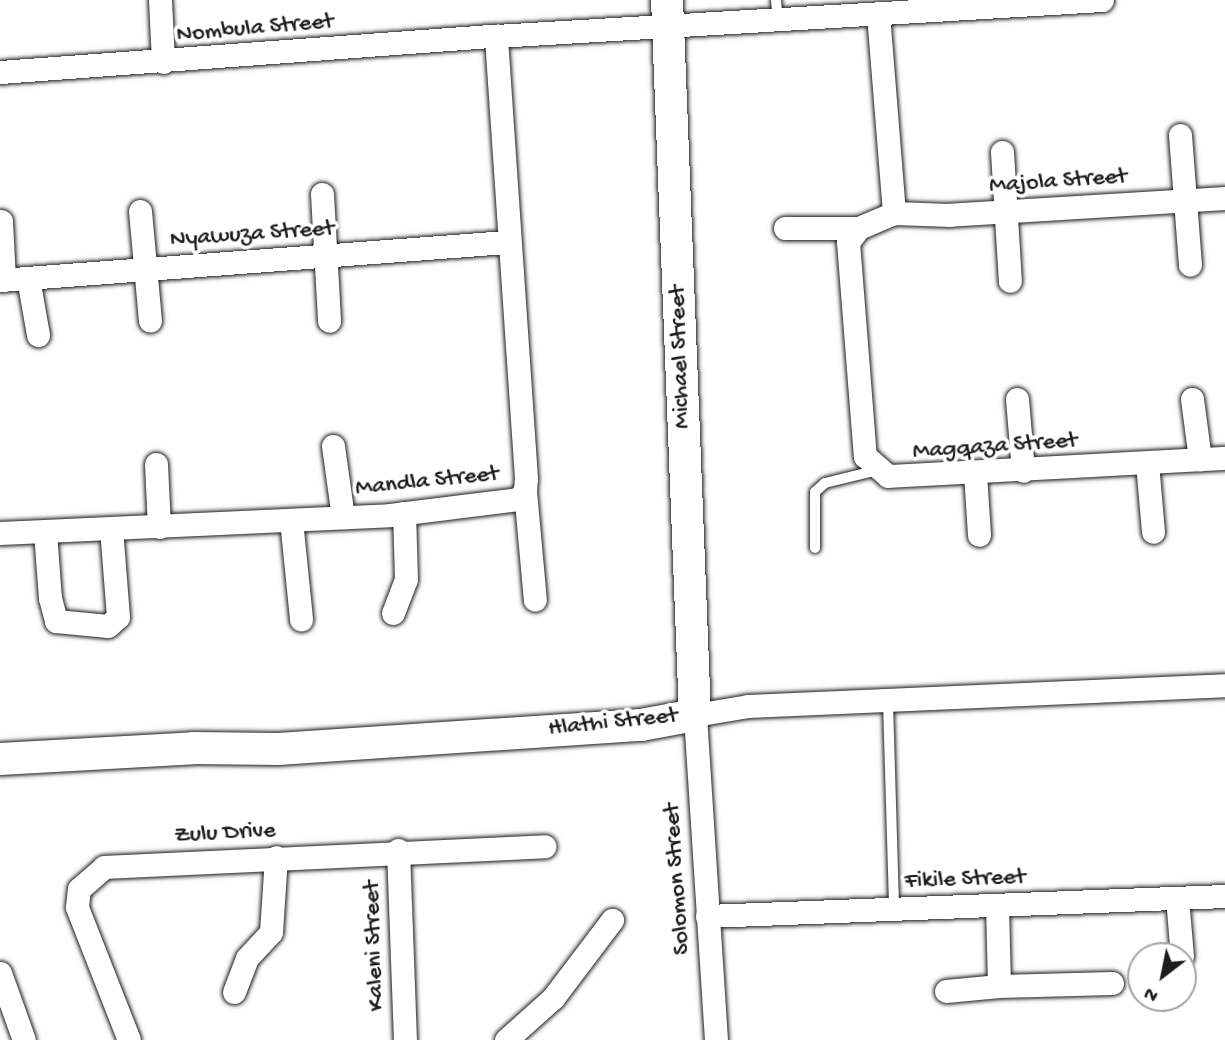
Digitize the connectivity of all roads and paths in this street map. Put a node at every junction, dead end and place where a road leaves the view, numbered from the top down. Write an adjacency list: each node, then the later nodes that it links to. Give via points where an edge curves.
1 (160, 0): 7 (street)
2 (1101, 0): 5 (street, Nombula Street)
3 (777, 10): 4 (street, Nombula Street); 5 (street, Nombula Street)
4 (668, 14): 6 (street, Nombula Street); 56 (street, Michael Street)
5 (877, 14): 16 (street)
6 (496, 36): 7 (street, Nombula Street); 20 (street, Mandla Street)
7 (163, 62): 8 (street, Nombula Street)
8 (0, 72)
9 (1180, 135): 13 (street)
10 (1002, 152): 15 (street)
11 (322, 194): 21 (street)
12 (1225, 198): 13 (street, Majola Street)
13 (1184, 201): 15 (street, Majola Street); 22 (street)
14 (140, 211): 23 (street)
15 (1007, 212): 16 (street, Majola Street); 26 (street)
16 (894, 213): 19 (street, Majola Street)
17 (1, 222): 25 (street)
18 (785, 228): 19 (street)
19 (853, 235): 37 (street, Magqaza Street, via 864,456)
20 (507, 243): 21 (street, Nyawuza Street); 40 (street, Mandla Street)
21 (325, 256): 23 (street, Nyawuza Street); 28 (street)
22 (1190, 265)
23 (148, 269): 24 (street, Nyawuza Street); 27 (street)
24 (28, 278): 25 (street, Nyawuza Street); 29 (street)
25 (2, 280)
26 (1010, 281)
27 (150, 321)
28 (329, 321)
29 (38, 335)
30 (1017, 399): 38 (street)
31 (1192, 399): 34 (street)
32 (333, 446): 42 (street)
33 (1225, 458): 34 (street, Magqaza Street)
34 (1200, 459): 35 (street, Magqaza Street)
35 (1147, 463): 38 (street, Magqaza Street); 47 (street)
36 (156, 464): 44 (street)
37 (877, 470): 39 (street, Magqaza Street, via 901,479); 50 (lane, via 825,483 815,492)
38 (1023, 471): 39 (street, Magqaza Street)
39 (975, 474): 49 (street)
40 (525, 491): 41 (street, Mandla Street, via 518,499); 51 (street)
41 (404, 513): 42 (street, Mandla Street); 52 (street, via 405,587)
42 (343, 517): 43 (street, Mandla Street)
43 (291, 520): 44 (street, Mandla Street); 53 (street)
44 (159, 527): 45 (street, Mandla Street)
45 (111, 529): 46 (street, Mandla Street); 46 (street, via 118,617 108,626 56,621)
46 (45, 532): 48 (street, Mandla Street)
47 (1153, 532)
48 (0, 533)
49 (979, 535)
50 (815, 548)
51 (535, 600)
52 (393, 613)
53 (301, 620)
54 (1225, 685): 55 (street, Hlathi Street)
55 (888, 703): 56 (street, Hlathi Street, via 748,706); 64 (lane)
56 (695, 715): 57 (street, Hlathi Street, via 641,725 290,748); 65 (street, Solomon Street)
57 (0, 759)
58 (544, 846): 59 (street, Zulu Drive)
59 (398, 850): 60 (street, Zulu Drive); 75 (street, Kaleni Street)
60 (276, 857): 72 (street, via 271,932 247,958); 74 (street, Zulu Drive, via 104,867 79,889 77,907)
61 (1225, 896): 62 (street, Fikile Street)
62 (1177, 898): 63 (street, Fikile Street); 67 (street)
63 (997, 905): 64 (street, Fikile Street); 70 (street)
64 (894, 909): 65 (street, Fikile Street)
65 (707, 916): 77 (street, Solomon Street)
66 (612, 920): 76 (street, via 553,998)
67 (1181, 942)
68 (0, 973): 73 (street)
69 (1112, 983): 70 (street)
70 (999, 986): 71 (street)
71 (946, 991)
72 (234, 992)
73 (24, 1040)
74 (129, 1040)
75 (405, 1040)
76 (506, 1040)
77 (716, 1040)

